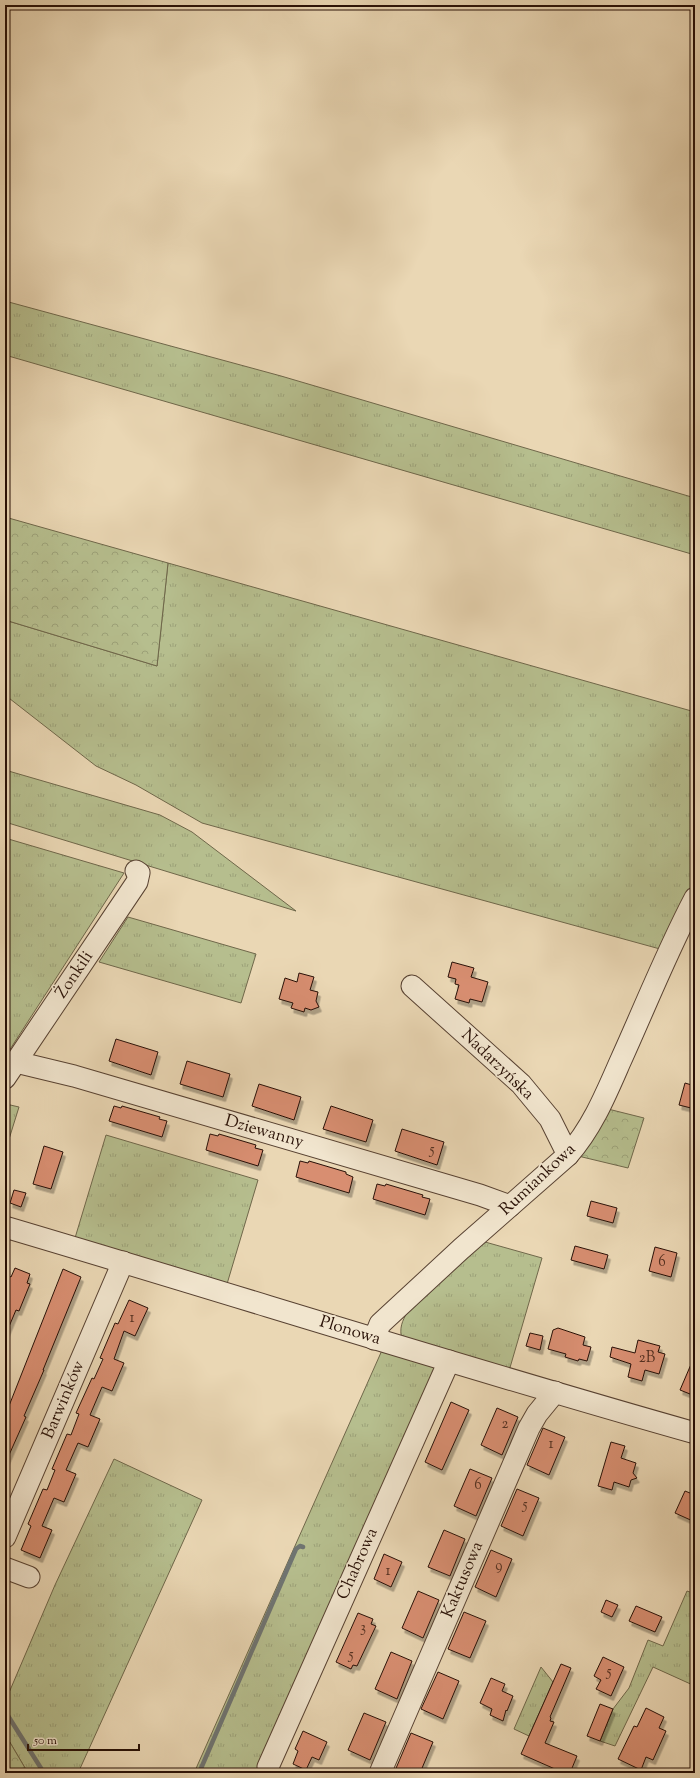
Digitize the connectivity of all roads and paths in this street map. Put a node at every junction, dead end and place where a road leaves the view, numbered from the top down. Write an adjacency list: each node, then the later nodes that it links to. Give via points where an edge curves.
1 (136, 871): 4 (street, Żonkili, via 139,873 137,882)
2 (695, 898): 5 (street, Rumiankowa, via 678,930 596,1115)
3 (412, 986): 5 (street, Nadarzyńska, via 521,1084 550,1119)
4 (10, 1070): 6 (street, Dziewanny, via 74,1076 450,1186)
5 (568, 1155): 6 (street, Rumiankowa)
6 (510, 1206): 9 (street, Rumiankowa, via 380,1324)
7 (5, 1227): 8 (street, Plonowa)
8 (123, 1262): 9 (street, Plonowa); 13 (street, Barwinków)
9 (374, 1339): 10 (street, Plonowa)
10 (449, 1361): 11 (street, Plonowa); 16 (street, Chabrowa)
11 (555, 1392): 12 (street, Plonowa); 17 (street, Kaktusowa, via 529,1428)
12 (695, 1433)
13 (5, 1537)
14 (5, 1568): 15 (street)
15 (29, 1577)
16 (268, 1767)
17 (380, 1773)

